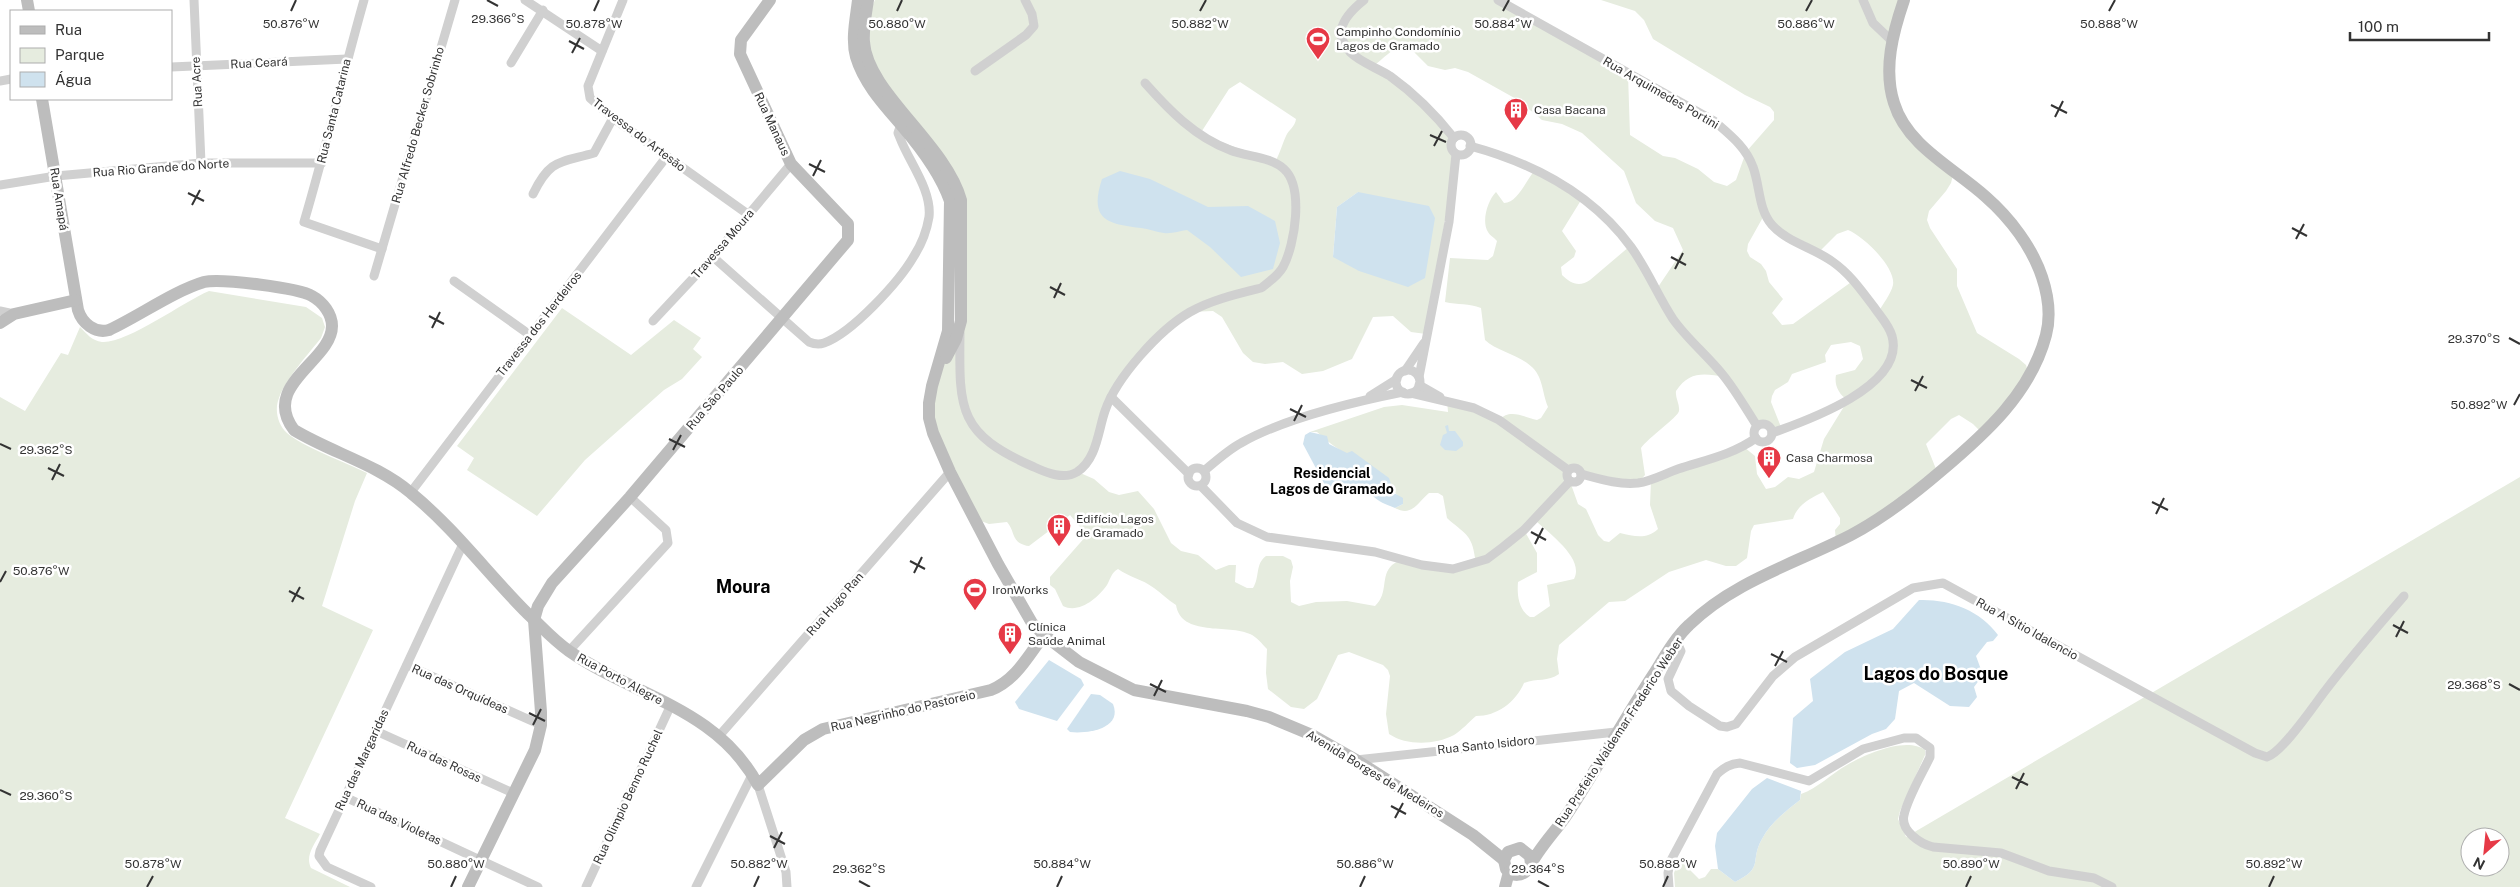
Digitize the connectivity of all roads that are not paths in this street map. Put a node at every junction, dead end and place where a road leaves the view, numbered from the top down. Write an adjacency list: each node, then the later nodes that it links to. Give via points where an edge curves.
1 (194, 0): 21 (street, Rua Acre)
2 (364, 0): 19 (street, Rua Santa Catarina)
3 (455, 0): 40 (street, Rua Alfredo Becker Sobrinho)
4 (524, 0): 15 (street)
5 (623, 0): 18 (street, Travessa do Artesão)
6 (770, 0): 34 (street, Rua Manaus, via 741,40 740,54)
7 (858, 0): 27 (street, Avenida Borges de Medeiros, via 854,38 856,56 874,90)
8 (868, 0): 16 (street, Avenida Borges de Medeiros)
9 (876, 0): 16 (street)
10 (1025, 0): 23 (street, via 1034,26)
11 (1364, 0): 28 (street, via 1343,26 1344,46 1416,96)
12 (1498, 0): 63 (street, Rua Arquimedes Portini, via 1714,121 1733,137 1754,168 1767,218 1782,233 1832,261 1854,280 1892,335 1894,346 1880,376 1812,419)
13 (1863, 0): 17 (street, via 1873,23)
14 (1904, 0): 17 (street, Rua Prefeito Waldemar Frederico Weber)
15 (543, 10): 18 (street); 20 (street)
16 (864, 25): 27 (street, Avenida Borges de Medeiros, via 864,43 872,69)
17 (1892, 42): 78 (street, Rua Prefeito Waldemar Frederico Weber, via 1889,84 1903,122 1935,157 2005,214 2036,260 2048,299 2047,333 2029,375 2010,406 1986,432 1911,497 1884,517 1849,536 1726,597 1687,626)
18 (602, 51): 26 (street, Travessa do Artesão, via 588,93 594,103)
19 (347, 59): 21 (street, Rua Ceará); 33 (street, Rua Santa Catarina)
20 (511, 63)
21 (196, 66): 22 (street, Rua Ceará); 32 (street, Rua Acre)
22 (172, 68)
23 (976, 71)
24 (1145, 83): 59 (street, via 1176,117 1210,141 1282,167 1292,181 1296,205 1287,255 1276,276 1261,288 1204,305 1177,321 1139,359)
25 (42, 100): 35 (street, Rua Amapá)
26 (613, 118): 31 (street, Travessa do Artesão); 37 (street, via 594,153 554,164 543,173)
27 (903, 128): 47 (street, via 929,206 929,217 915,255 876,303 823,344 809,342); 48 (street, Avenida Borges de Medeiros, via 945,188 950,202); 48 (street, Avenida Borges de Medeiros, via 945,164 956,184 960,200)
28 (1454, 138): 29 (street, via 1465,136); 30 (street, via 1451,145)
29 (1470, 146): 30 (street, via 1464,154); 62 (street, via 1560,182 1583,197 1611,224 1642,263 1674,320 1725,377)
30 (1456, 154): 52 (street, via 1449,222)
31 (667, 156): 38 (street, Travessa do Artesão); 51 (street, Travessa dos Herdeiros)
32 (201, 163): 33 (street, Rua Rio Grande do Norte); 35 (street, Rua Rio Grande do Norte)
33 (322, 163): 40 (street, Rua Santa Catarina, via 304,222)
34 (791, 164): 38 (street, Travessa Moura); 39 (street, Rua Manaus, via 848,224 848,240)
35 (56, 176): 36 (street, Rua Rio Grande do Norte); 44 (street, Rua Amapá)
36 (0, 185)
37 (533, 194)
38 (749, 216): 41 (street, Travessa Moura)
39 (843, 248): 47 (street, Rua São Paulo)
40 (382, 249): 42 (street, Rua Alfredo Becker Sobrinho)
41 (713, 257): 47 (street); 49 (street, Travessa Moura)
42 (374, 276)
43 (454, 281): 51 (street)
44 (76, 300): 46 (street); 72 (street, Rua Amapá, via 86,323 103,332 214,280 311,295 322,303 330,316 332,328 326,342 285,399 286,420 294,430 374,468)
45 (0, 311): 46 (street)
46 (14, 314): 50 (street)
47 (782, 319): 73 (street, Rua São Paulo)
48 (954, 320): 53 (street); 55 (street, Avenida Borges de Medeiros)
49 (653, 321)
50 (0, 323)
51 (530, 335): 72 (street, Travessa dos Herdeiros)
52 (1427, 338): 54 (street); 57 (street)
53 (958, 343): 55 (street, Avenida Borges de Medeiros); 59 (street, via 961,399 976,431 995,447 1045,472 1066,476 1077,472 1090,460)
54 (1405, 371): 56 (street); 57 (street, via 1413,371)
55 (935, 374): 67 (street, Avenida Borges de Medeiros, via 929,403 930,418 933,434)
56 (1397, 379): 58 (street, via 1398,387); 60 (street)
57 (1419, 381): 58 (street); 61 (street)
58 (1407, 393): 60 (street); 61 (street)
59 (1111, 397): 68 (street)
60 (1364, 400): 66 (street, via 1263,432 1240,443)
61 (1447, 400): 65 (street, via 1499,420)
62 (1757, 426): 63 (street, via 1767,425); 64 (street)
63 (1772, 433): 64 (street, via 1766,441)
64 (1756, 438): 69 (street, via 1729,453 1651,480 1612,482)
65 (1568, 470): 69 (street, via 1577,468); 70 (street, via 1566,476)
66 (1204, 471): 68 (street, via 1194,469); 71 (street, via 1207,477)
67 (950, 472): 77 (street, Avenida Borges de Medeiros, via 1023,609); 85 (street, Rua Hugo Ran)
68 (1189, 474): 71 (street, via 1191,484)
69 (1581, 474): 70 (street, via 1576,482)
70 (1570, 481): 71 (street, via 1524,530 1503,547 1487,559 1454,569 1422,566 1375,552 1267,537 1237,523)
71 (1201, 486)
72 (411, 492): 74 (street, Rua Porto Alegre)
73 (630, 497): 76 (street, Rua São Paulo, via 552,582); 79 (street, via 666,530 668,543)
74 (463, 544): 76 (street, Rua Porto Alegre); 80 (street, Rua das Margaridas)
75 (2404, 596): 78 (street, Rua A Sítio Idalencio, via 2297,728 2275,753 2266,757 2075,657 1943,583 1913,588 1795,658 1773,676 1744,716 1727,727 1713,722 1671,691 1668,679 1680,656)
76 (534, 620): 79 (street, Rua Porto Alegre); 82 (street)
77 (1044, 635): 86 (street, Avenida Borges de Medeiros, via 1086,666 1134,690 1269,717 1312,734); 87 (street, Rua Negrinho do Pastoreio, via 1004,685 823,729 804,740)
78 (1676, 640): 84 (street, Rua Prefeito Waldemar Frederico Weber)
79 (569, 651): 81 (street, Rua Porto Alegre)
80 (407, 665): 82 (street, Rua das Orquídeas); 83 (street, Rua das Margaridas)
81 (670, 706): 85 (street, Rua Porto Alegre, via 702,722); 98 (street, Rua Olimpio Benno Ruchel)
82 (541, 725): 88 (street, via 535,750)
83 (376, 731): 88 (street, Rua das Rosas); 89 (street, Rua das Margaridas)
84 (1616, 732): 86 (street, Rua Santo Isidoro); 90 (street, Rua Prefeito Waldemar Frederico Weber)
85 (719, 736): 87 (street, Rua Porto Alegre)
86 (1356, 760): 91 (street, Avenida Borges de Medeiros, via 1474,835)
87 (755, 780): 99 (street); 100 (street, Rua Porto Alegre, via 786,872)
88 (513, 794): 92 (street)
89 (345, 797): 92 (street, Rua das Violetas); 95 (street, Rua das Margaridas, via 319,856 328,867)
90 (1550, 838): 91 (street, Rua Prefeito Waldemar Frederico Weber); 93 (street, Rua Prefeito Waldemar Frederico Weber)
91 (1513, 853): 93 (street, via 1530,856); 94 (street)
92 (480, 860): 96 (street); 97 (street, Rua das Violetas)
93 (1527, 869): 94 (street); 102 (street, Rua Prefeito Waldemar Frederico Weber)
94 (1509, 872): 101 (street)
95 (371, 887)
96 (468, 887)
97 (538, 887)
98 (586, 887)
99 (696, 887)
100 (787, 887)
101 (1505, 887)
102 (1516, 887)
103 (1669, 887): 104 (street, via 1670,862 1717,774 1724,767 1740,763 1809,781 1863,749 1916,738 1930,748 1930,757 1904,814 1907,828 1916,839 1933,847 2001,853 2049,871 2094,878)
104 (2112, 887)

